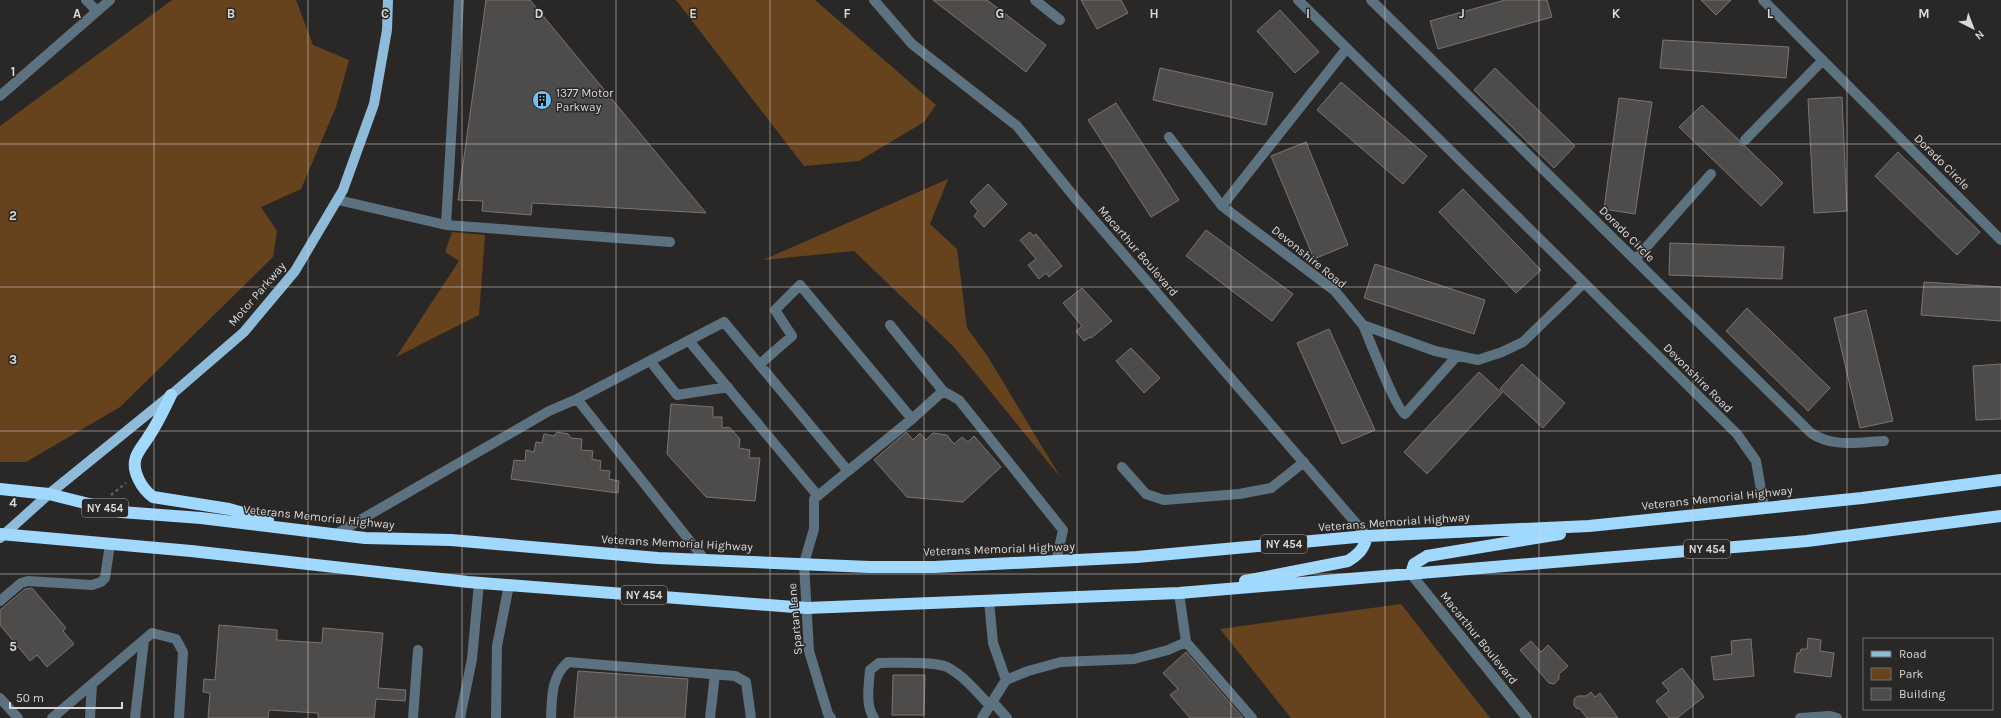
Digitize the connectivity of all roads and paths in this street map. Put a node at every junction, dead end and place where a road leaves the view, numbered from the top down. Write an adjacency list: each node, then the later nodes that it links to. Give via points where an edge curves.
1 (86, 0): 10 (street)
2 (110, 0): 10 (street)
3 (388, 0): 18 (main road, Motor Parkway, via 387,30 374,104)
4 (459, 0): 20 (street)
5 (874, 0): 37 (street, Macarthur Boulevard, via 912,44 1017,126 1076,199)
6 (1035, 0): 11 (street)
7 (1298, 0): 12 (street, Devonshire Road)
8 (1371, 0): 23 (street, Dorado Circle)
9 (1763, 0): 13 (street, Dorado Circle)
10 (97, 12): 14 (street)
11 (1060, 20)
12 (1347, 48): 19 (street); 24 (street, Devonshire Road)
13 (1823, 60): 16 (street); 21 (street, Dorado Circle)
14 (0, 96)
15 (1169, 136): 19 (street, Devonshire Road)
16 (1745, 140)
17 (1711, 174): 23 (street)
18 (338, 200): 20 (street); 33 (main road, Motor Parkway, via 295,271 244,332)
19 (1222, 206): 26 (street, Devonshire Road, via 1335,291)
20 (446, 225): 22 (street)
21 (2001, 240)
22 (670, 242)
23 (1635, 260): 36 (street, Dorado Circle, via 1811,433 1821,440 1835,443)
24 (1584, 283): 28 (street, via 1523,342 1478,360); 46 (street, Devonshire Road, via 1737,434 1756,461)
25 (890, 325): 32 (street)
26 (1363, 325): 28 (street); 28 (street, via 1401,412 1405,414)
27 (689, 340): 29 (street); 30 (street, via 724,322); 31 (street)
28 (1457, 356)
29 (650, 361): 31 (street, via 677,395); 34 (street)
30 (760, 364): 35 (street, via 792,336 775,310 800,284); 39 (street)
31 (728, 387): 45 (street)
32 (943, 391): 35 (street); 55 (street, via 959,400 1062,530)
33 (171, 395): 43 (main road, Motor Parkway); 49 (highway, via 136,457 138,478 146,492 153,496 229,509)
34 (578, 399): 50 (street, via 549,411); 54 (street)
35 (912, 419): 39 (street)
36 (1884, 441)
37 (1304, 462): 38 (street, via 1271,488 1239,494 1164,500 1146,494); 52 (street, Macarthur Boulevard)
38 (1122, 467)
39 (848, 471): 45 (street)
40 (2001, 480): 46 (highway, Veterans Memorial Highway / NY 454, via 1862,498)
41 (127, 482): 44 (path)
42 (0, 489): 43 (highway, Veterans Memorial Highway / NY 454)
43 (49, 494): 49 (highway, Veterans Memorial Highway / NY 454, via 121,512); 51 (main road, Motor Parkway)
44 (111, 495)
45 (818, 496): 56 (street, via 814,499 814,529)
46 (1764, 507): 48 (highway, Veterans Memorial Highway / NY 454)
47 (2001, 516): 57 (highway, NY 454, via 1807,541)
48 (1640, 520): 52 (highway, Veterans Memorial Highway / NY 454, via 1589,526); 57 (highway, via 1427,556 1414,564)
49 (302, 530): 50 (highway, Veterans Memorial Highway / NY 454)
50 (336, 534): 54 (highway, Veterans Memorial Highway / NY 454, via 365,538 451,540)
51 (1, 536): 53 (highway, NY 454)
52 (1367, 536): 55 (highway, Veterans Memorial Highway / NY 454, via 1137,557); 60 (highway, via 1358,555 1348,561)
53 (110, 544): 58 (highway, NY 454); 61 (street, via 105,578 101,582 92,585 28,581)
54 (705, 560): 56 (highway, Veterans Memorial Highway / NY 454)
55 (1056, 561): 56 (highway, Veterans Memorial Highway / NY 454, via 934,567)
56 (804, 563): 63 (street, Spartan Lane)
57 (1412, 574): 60 (highway, NY 454); 88 (street, Macarthur Boulevard)
58 (479, 583): 59 (highway, NY 454); 78 (street, via 472,659)
59 (509, 585): 63 (highway, NY 454); 79 (street, via 497,646)
60 (1179, 593): 62 (highway, NY 454); 65 (street)
61 (0, 601)
62 (989, 601): 63 (highway, NY 454); 68 (street, via 992,643)
63 (807, 608): 83 (street, Spartan Lane, via 809,651)
64 (144, 640): 69 (street); 75 (street); 76 (street, via 152,633 176,639 183,652)
65 (1186, 642): 68 (street, via 1168,650 1134,659 1061,662); 87 (street)
66 (418, 650): 77 (street)
67 (715, 674): 80 (street, via 568,662 559,670 553,684); 81 (street); 82 (street, via 735,676 746,682)
68 (1006, 680): 71 (street)
69 (92, 684): 73 (street); 74 (street)
70 (0, 698): 72 (street)
71 (991, 703): 84 (street, via 946,667 933,664 879,662 870,670 868,698); 85 (street); 86 (street)
72 (18, 718)
73 (52, 718)
74 (90, 718)
75 (135, 718)
76 (180, 718)
77 (413, 718)
78 (460, 718)
79 (496, 718)
80 (551, 718)
81 (710, 718)
82 (751, 718)
83 (831, 718)
84 (874, 718)
85 (982, 718)
86 (1007, 718)
87 (1252, 718)
88 (1527, 718)
89 (1800, 718): 90 (street)
90 (1837, 718)

